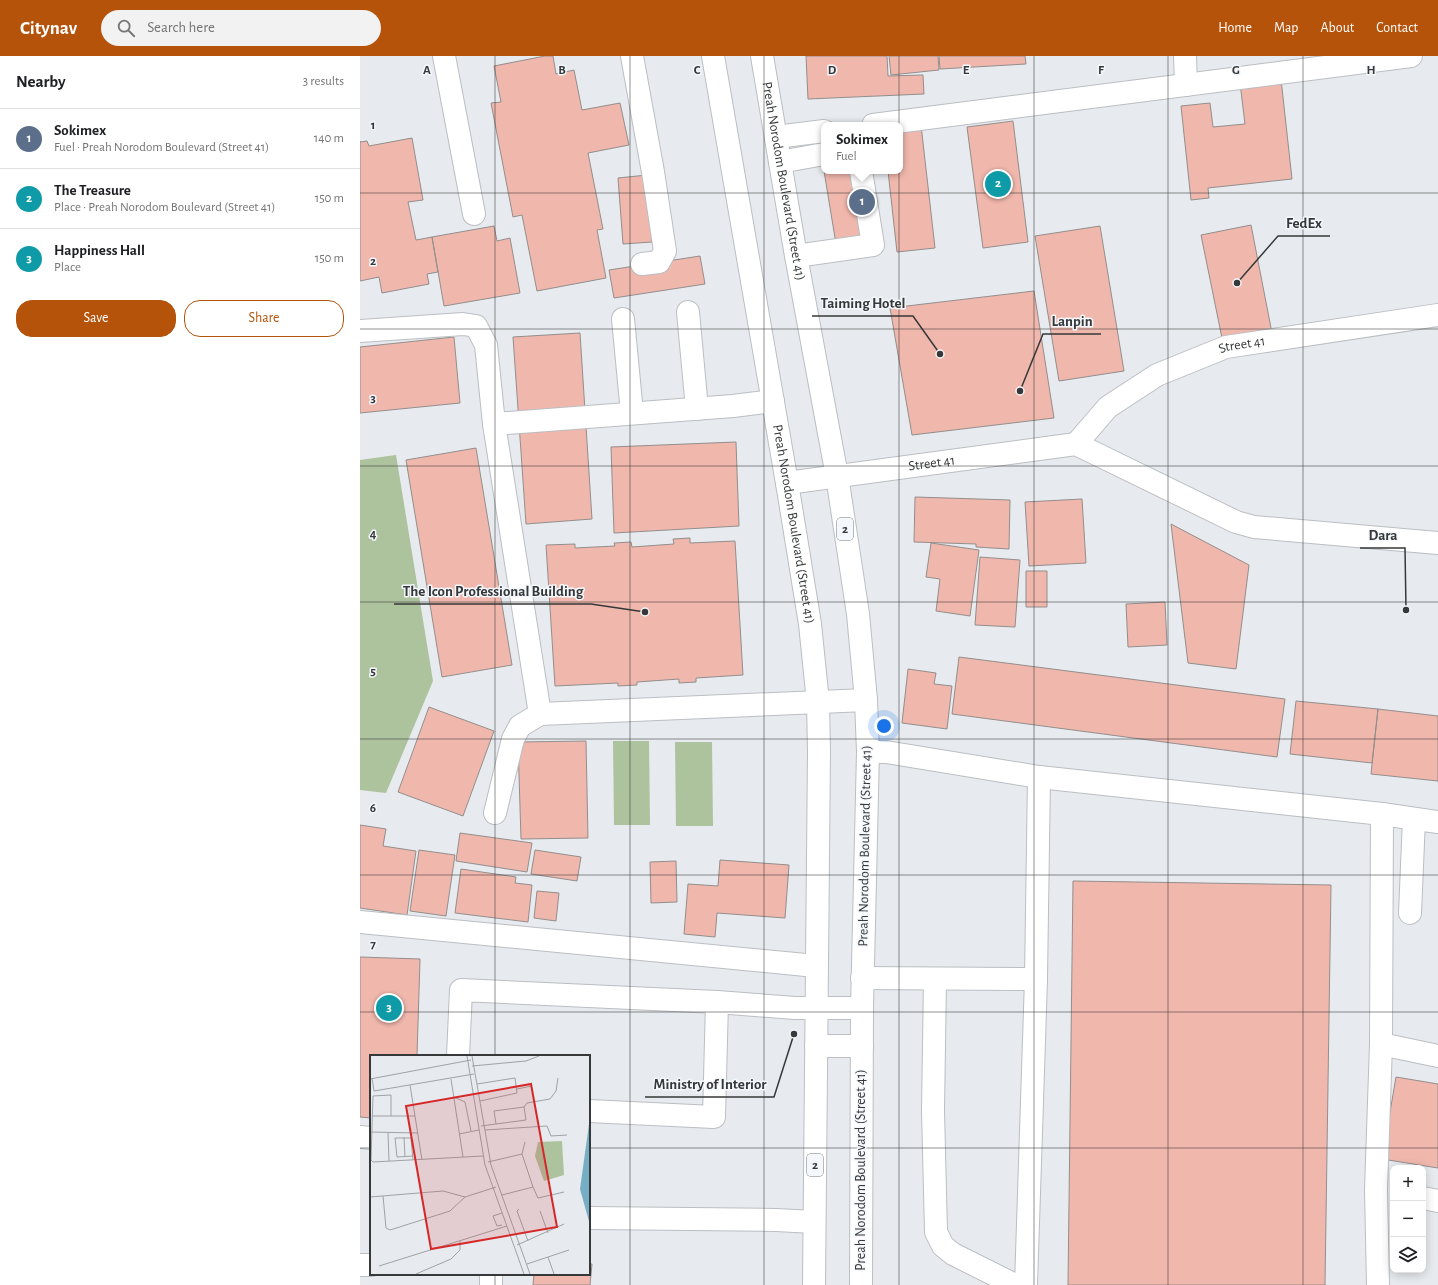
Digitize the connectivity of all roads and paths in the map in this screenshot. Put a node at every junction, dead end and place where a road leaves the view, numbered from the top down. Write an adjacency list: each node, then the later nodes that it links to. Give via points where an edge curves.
1 (444, 56): 14 (street)
2 (632, 56): 16 (street, via 665,251 659,262)
3 (713, 56): 21 (street, Preah Norodom Boulevard (Street 41) / 2)
4 (762, 56): 10 (street, Preah Norodom Boulevard (Street 41) / 2)
5 (1185, 56): 7 (street)
6 (1411, 56): 7 (street)
7 (1186, 85): 8 (street)
8 (896, 122)
9 (821, 131): 10 (street)
10 (776, 138): 12 (street, Preah Norodom Boulevard (Street 41) / 2)
11 (821, 155): 12 (street)
12 (780, 162): 15 (street, Preah Norodom Boulevard (Street 41) / 2)
13 (861, 174): 15 (street, via 873,245)
14 (474, 214)
15 (796, 256): 26 (street, Preah Norodom Boulevard (Street 41) / 2)
16 (642, 264)
17 (688, 312): 22 (street)
18 (1438, 315): 25 (street, Street 41, via 1226,348 1157,376 1108,407)
19 (623, 319): 23 (street)
20 (360, 331): 24 (street, via 463,324 476,326 486,345)
21 (773, 401): 22 (street); 27 (street, Preah Norodom Boulevard (Street 41) / 2)
22 (697, 408): 23 (street)
23 (632, 413): 24 (street)
24 (494, 424): 31 (street)
25 (1076, 444): 26 (street, Street 41); 28 (street, via 1236,522 1254,527)
26 (837, 476): 27 (street, Street 41); 29 (street, Preah Norodom Boulevard (Street 41) / 2, via 858,614)
27 (787, 483): 30 (street, Preah Norodom Boulevard (Street 41) / 2, via 810,624)
28 (1438, 543)
29 (866, 700): 30 (street); 32 (street, Preah Norodom Boulevard (Street 41) / 2)
30 (818, 702): 31 (street); 40 (street, Preah Norodom Boulevard (Street 41) / 2)
31 (540, 714): 34 (street, via 520,726 513,739)
32 (868, 752): 33 (street, via 886,752); 41 (street, Preah Norodom Boulevard (Street 41) / 2)
33 (1039, 777): 35 (street); 43 (street)
34 (495, 813)
35 (1382, 814): 36 (street); 47 (street)
36 (1414, 819): 37 (street); 38 (street)
37 (1438, 822)
38 (1410, 913)
39 (360, 922): 40 (street)
40 (816, 966): 45 (street, Preah Norodom Boulevard (Street 41) / 2)
41 (862, 978): 42 (street); 46 (street, Preah Norodom Boulevard (Street 41) / 2)
42 (935, 979): 43 (street); 62 (street, via 933,1111 936,1232 943,1246 953,1254)
43 (1036, 979): 63 (street)
44 (717, 1002): 45 (street, via 795,1008); 50 (street, via 461,990); 52 (street, via 714,1117)
45 (816, 1007): 46 (street); 48 (street, Preah Norodom Boulevard (Street 41) / 2)
46 (862, 1008): 49 (street, Preah Norodom Boulevard (Street 41) / 2)
47 (1381, 1044): 51 (street); 55 (street)
48 (816, 1046): 49 (street); 59 (street, Preah Norodom Boulevard (Street 41) / 2)
49 (862, 1046): 61 (street, Preah Norodom Boulevard (Street 41) / 2)
50 (458, 1055)
51 (1438, 1056)
52 (590, 1111)
53 (360, 1137): 54 (street)
54 (370, 1138)
55 (1385, 1192): 64 (street)
56 (1426, 1199): 57 (street)
57 (1438, 1201)
58 (590, 1218): 59 (street)
59 (814, 1222): 60 (street, Preah Norodom Boulevard (Street 41) / 2)
60 (814, 1285)
61 (861, 1285)
62 (1015, 1285)
63 (1026, 1285)
64 (1378, 1285)

